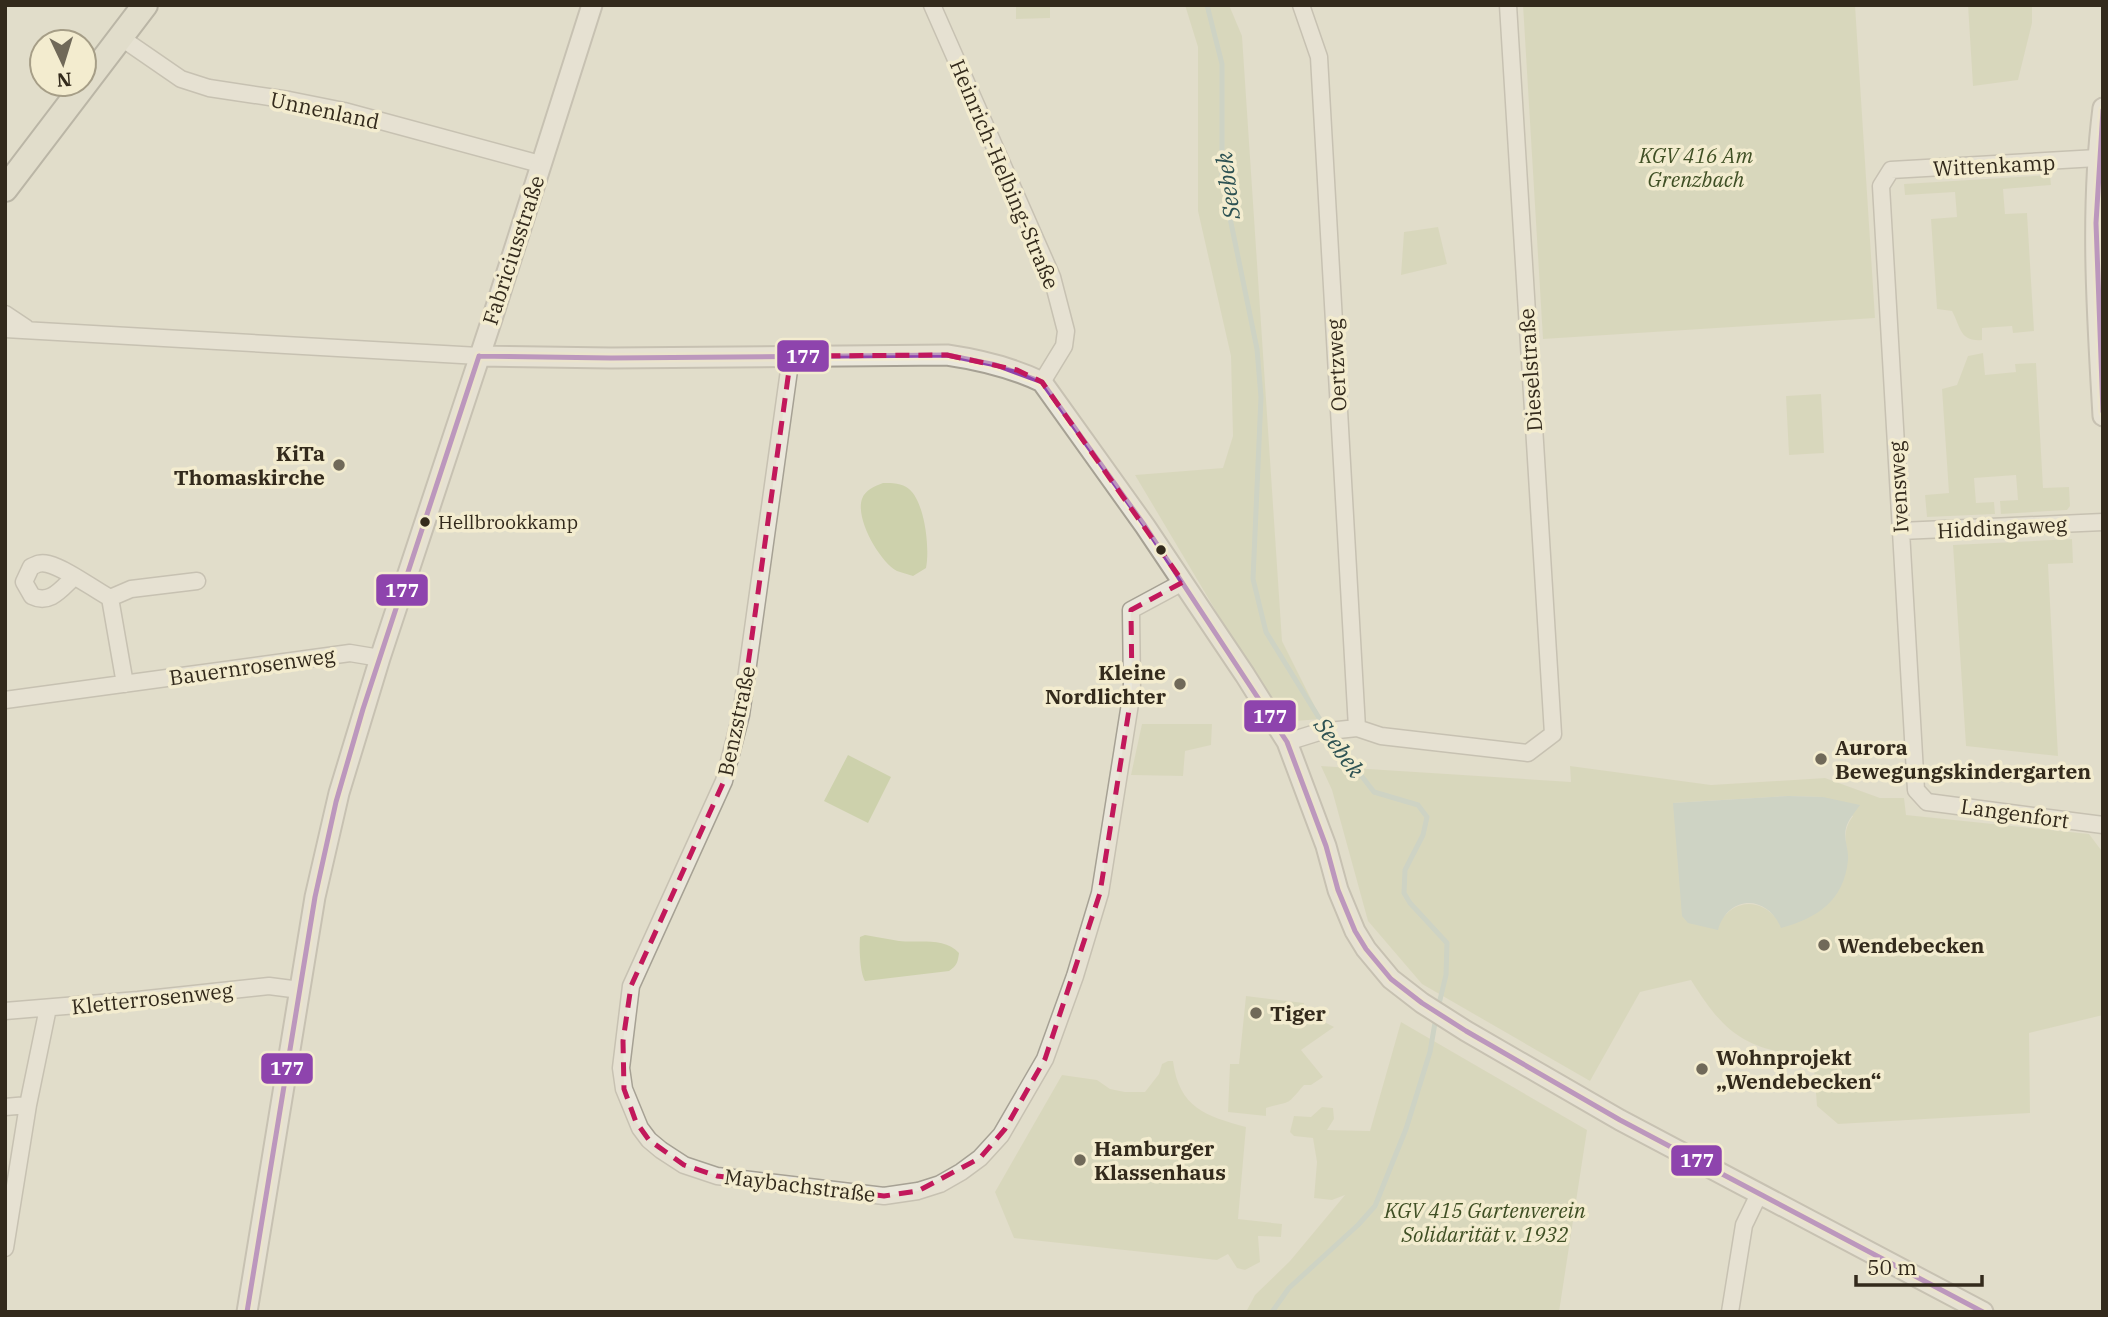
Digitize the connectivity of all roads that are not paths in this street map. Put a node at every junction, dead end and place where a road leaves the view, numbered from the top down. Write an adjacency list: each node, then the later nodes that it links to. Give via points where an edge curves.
1 (145, 5): 6 (main road)
2 (592, 5): 9 (street, Fabriciusstraße)
3 (932, 5): 17 (street, Heinrich-Helbing-Straße, via 1052,277 1066,340)
4 (1301, 5): 28 (street, Oertzweg, via 1319,57)
5 (1508, 5): 28 (street, Dieselstraße, via 1553,734 1528,752 1381,736)
6 (120, 37): 9 (street, Unnenland, via 181,79 209,88 344,111); 11 (main road)
7 (2103, 108): 8 (street)
8 (2099, 150): 10 (street, Wittenkamp); 18 (street, via 2095,188)
9 (540, 164): 15 (street, Fabriciusstraße)
10 (1891, 170): 20 (street, Ivensweg, via 1881,186)
11 (5, 189)
12 (5, 314): 13 (street)
13 (26, 328): 14 (street); 15 (street)
14 (5, 329)
15 (479, 356): 16 (street); 25 (street, Fabriciusstraße)
16 (791, 356): 17 (street, via 947,355 984,360); 35 (street, Benzstraße, via 741,715 724,781 631,986)
17 (1042, 382): 23 (street)
18 (2103, 416)
19 (2103, 522): 20 (street, Hiddingaweg)
20 (1901, 531): 30 (street, Ivensweg, via 1916,790)
21 (74, 577): 24 (street)
22 (197, 582): 24 (street, via 131,589)
23 (1183, 582): 29 (street); 35 (street, Maybachstraße, via 1131,610 1132,691 1100,892 1045,1059 1005,1129 980,1158 940,1184 884,1196 717,1176 684,1166 649,1140 630,1108)
24 (110, 598): 26 (street)
25 (380, 659): 26 (street, Bauernrosenweg, via 350,653); 32 (street, Fabriciusstraße, via 328,835)
26 (125, 684): 27 (street, Bauernrosenweg)
27 (5, 700)
28 (1357, 728): 29 (street, via 1319,732)
29 (1287, 742): 38 (street, via 1354,931 1404,990 1607,1113)
30 (1927, 802): 31 (street, Langenfort)
31 (2103, 825)
32 (299, 990): 33 (street, Kletterrosenweg, via 269,986); 40 (street, Fabriciusstraße)
33 (48, 1008): 34 (street, Kletterrosenweg); 36 (street)
34 (5, 1011)
35 (621, 1068)
36 (28, 1105): 37 (street); 39 (street)
37 (5, 1108)
38 (1759, 1194): 41 (street, via 1744,1225); 42 (street)
39 (5, 1248)
40 (247, 1312)
41 (1730, 1312)
42 (1983, 1312)

